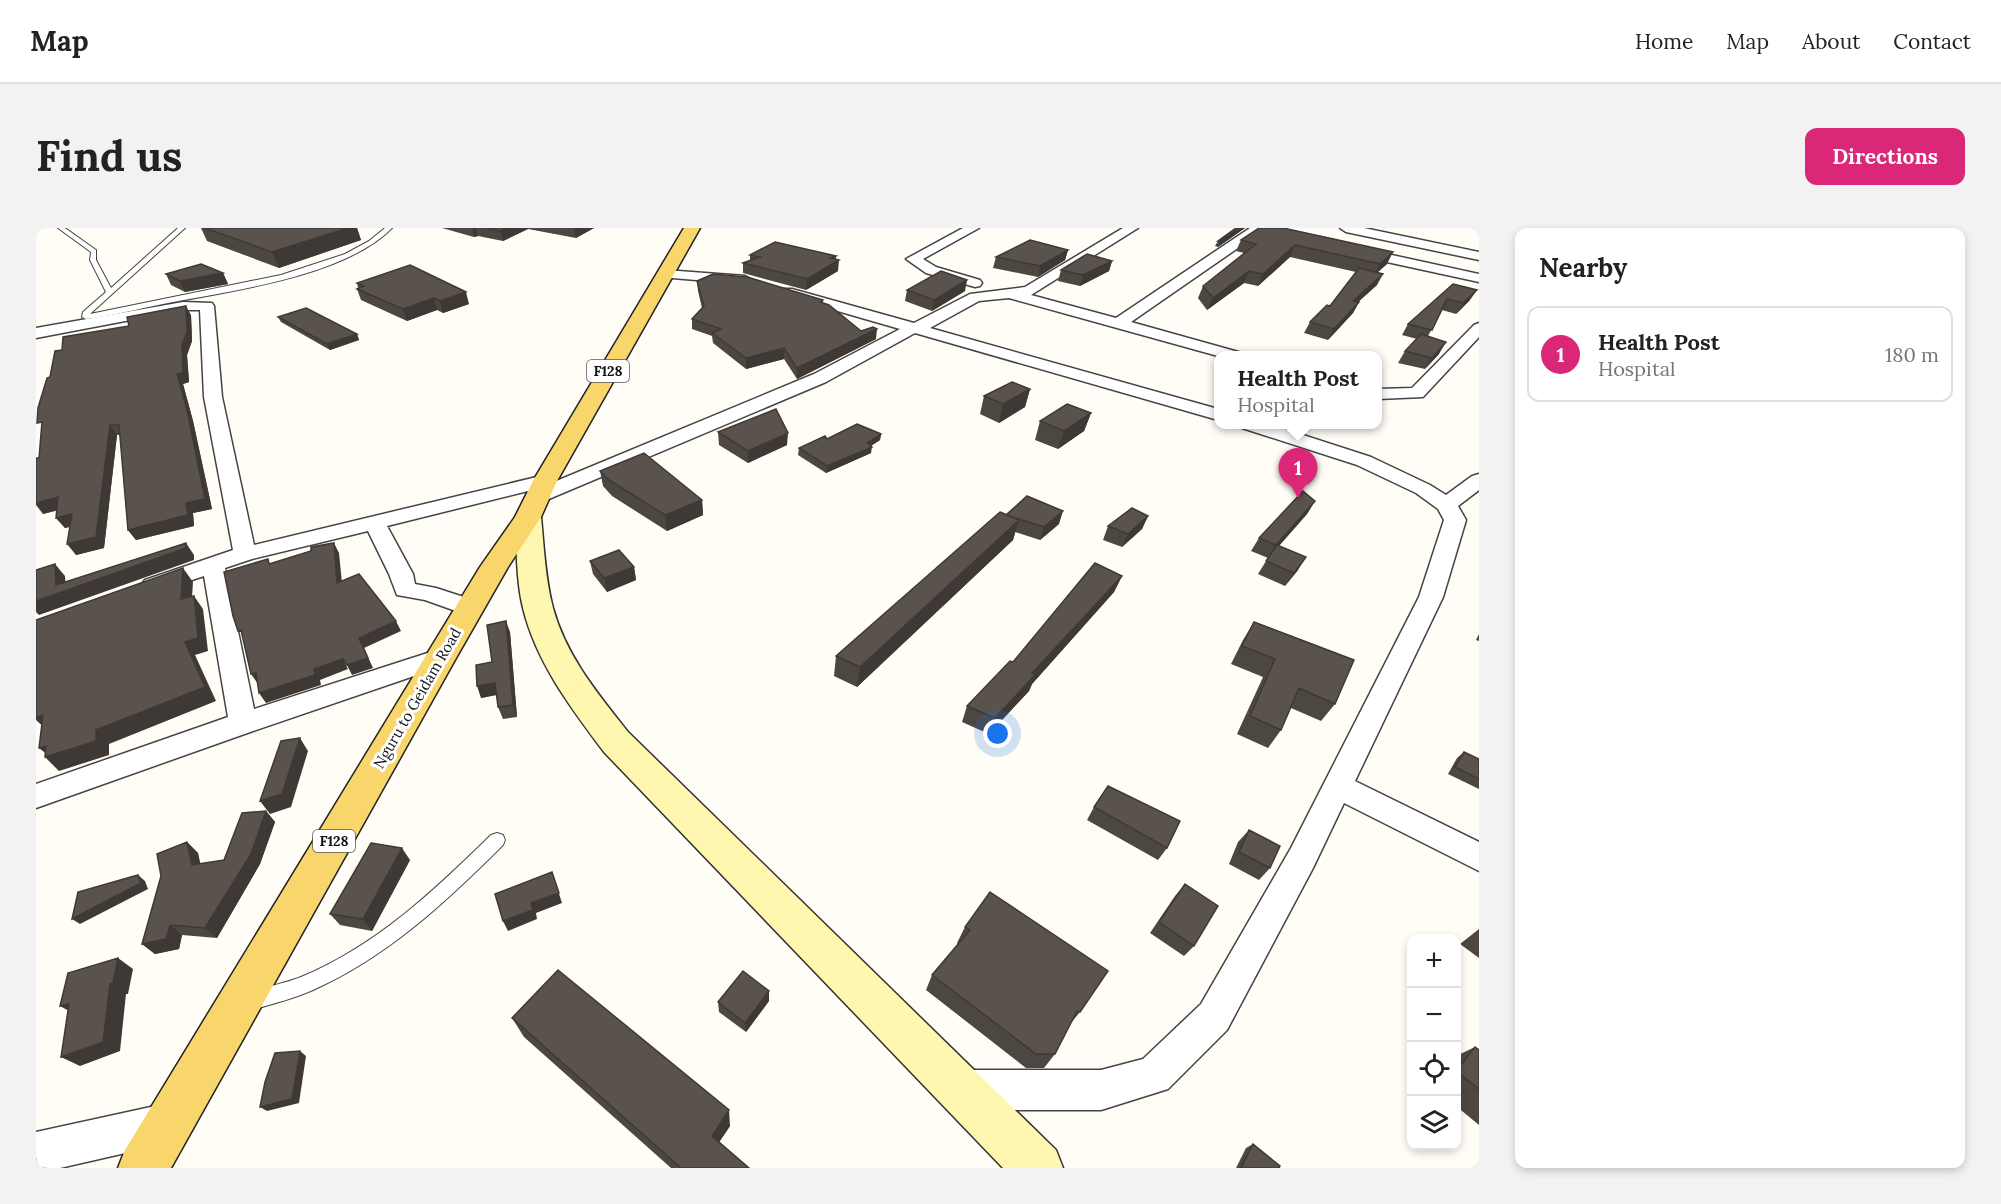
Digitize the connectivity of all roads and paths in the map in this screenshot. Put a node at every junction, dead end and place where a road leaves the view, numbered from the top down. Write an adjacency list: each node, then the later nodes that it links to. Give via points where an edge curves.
1 (61, 228): 13 (lane, via 94,250 93,260)
2 (182, 228): 13 (lane)
3 (389, 228): 13 (lane, via 356,250 310,267 231,290 86,317)
4 (692, 228): 11 (main road, Nguru to Geidam Road / F128)
5 (973, 228): 14 (street, via 913,259 931,270)
6 (1132, 228): 14 (street, via 1029,291)
7 (1346, 228): 10 (street)
8 (1259, 230): 15 (street)
9 (1339, 247): 12 (street)
10 (1479, 256)
11 (665, 274): 17 (street, via 766,285); 25 (main road, Nguru to Geidam Road / F128)
12 (1479, 278)
13 (110, 292)
14 (1014, 295): 15 (street); 17 (street, via 975,297)
15 (1119, 324): 19 (street)
16 (1479, 328): 20 (street, via 1417,393)
17 (912, 329): 21 (street); 23 (street, via 748,410)
18 (36, 334): 28 (street, via 183,306 207,306 213,397)
19 (1218, 351)
20 (1382, 394)
21 (1214, 414)
22 (1265, 429): 26 (street, via 1364,461)
23 (596, 471): 25 (street); 25 (street)
24 (1479, 480): 26 (street)
25 (541, 491): 27 (street); 31 (main road, Nguru to Geidam Road / F128); 39 (main road, via 538,608 553,648 585,701 616,742)
26 (1447, 505): 34 (street, via 1455,520 1431,597)
27 (374, 521): 28 (street); 31 (street, via 405,590 428,593)
28 (245, 554): 29 (street)
29 (213, 563): 30 (street); 33 (street)
30 (136, 592)
31 (470, 608): 32 (main road, Nguru to Geidam Road / F128)
32 (440, 658): 33 (street); 38 (main road, Nguru to Geidam Road / F128)
33 (243, 723): 35 (street)
34 (1338, 786): 37 (street); 39 (street, via 1214,1017 1154,1075 1101,1090)
35 (36, 796)
36 (497, 840): 38 (lane, via 435,902 371,950 308,983)
37 (1479, 857)
38 (239, 1005): 40 (main road, Nguru to Geidam Road / F128)
39 (961, 1090): 43 (main road)
40 (169, 1123): 41 (street); 42 (main road, Nguru to Geidam Road / F128)
41 (36, 1153)
42 (143, 1168)
43 (1038, 1168)

